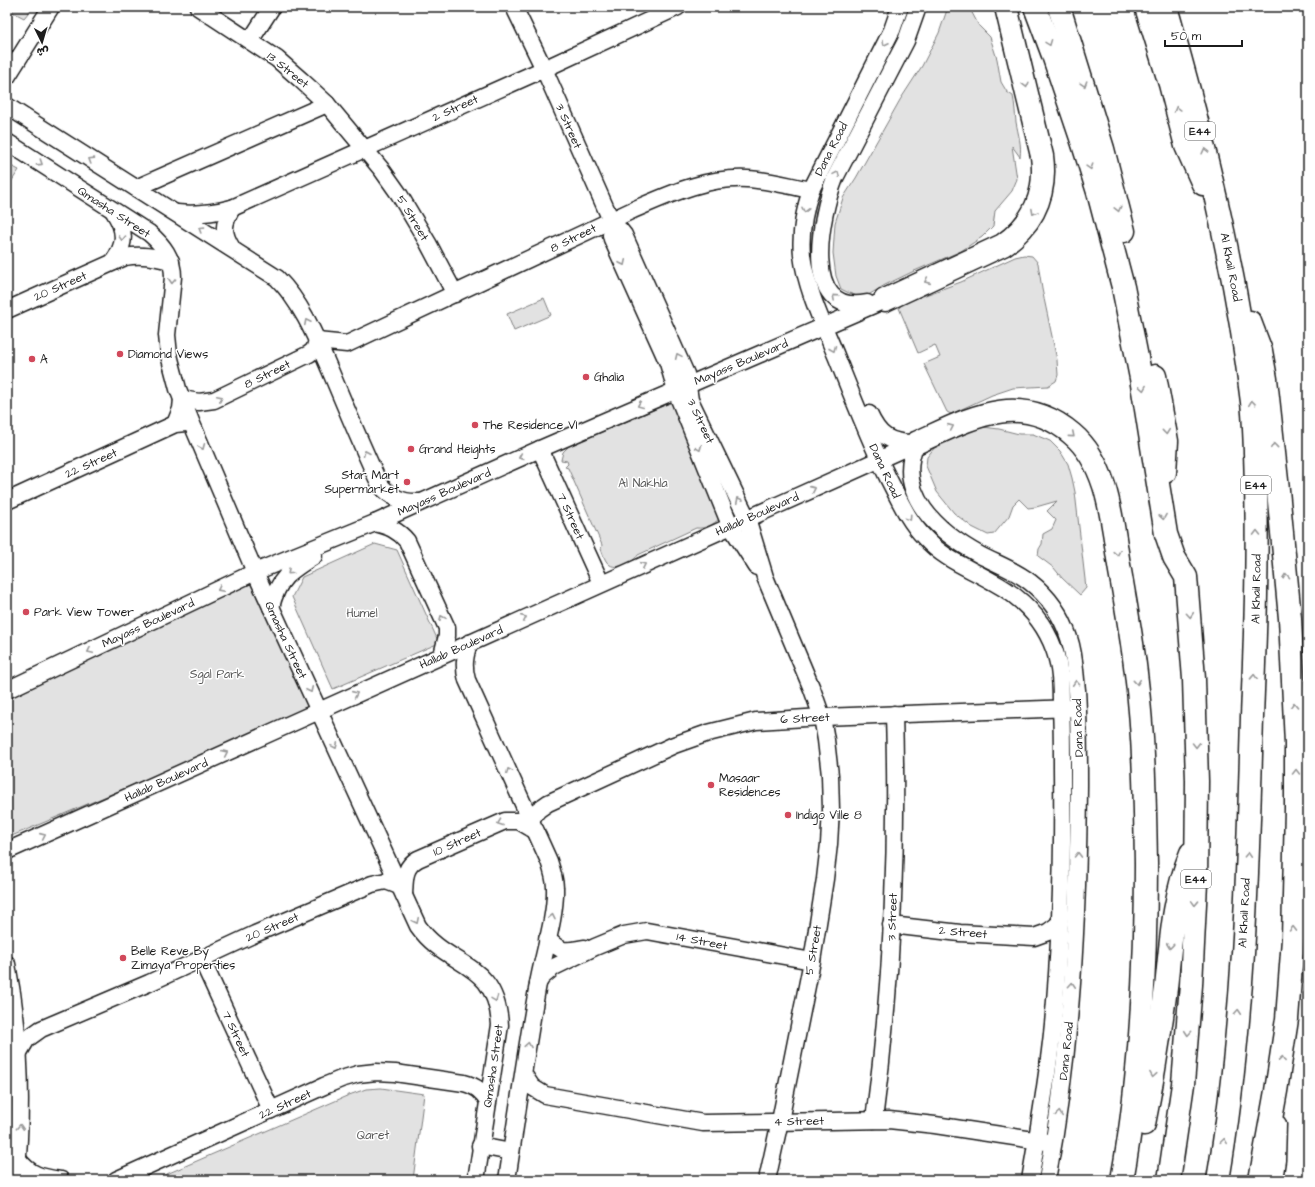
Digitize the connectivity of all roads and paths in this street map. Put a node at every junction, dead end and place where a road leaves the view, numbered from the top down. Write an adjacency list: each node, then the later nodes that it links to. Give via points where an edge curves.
1 (51, 7): 15 (street)
2 (198, 7): 13 (street, 13 Street)
3 (272, 7): 13 (street)
4 (514, 7): 14 (street)
5 (678, 7): 14 (street, 2 Street)
6 (900, 7): 21 (street, Dana Road, one-way to 21, via 892,30)
7 (918, 7): 32 (street, Dana Road, one-way to 7, via 850,305 839,302 830,294 822,272 822,225 826,203 835,178 906,40)
8 (1006, 7): 32 (highway, one-way to 32, via 1044,166 1042,187 1036,207 1026,225 1003,245)
9 (1035, 7): 46 (highway, one-way to 46, via 1084,144 1111,239 1142,378)
10 (1059, 7): 46 (highway, one-way to 46, via 1113,186 1156,378 1167,441 1166,468)
11 (1146, 7): 23 (highway, one-way to 11, via 1203,185 1191,159)
12 (1166, 7): 23 (highway, Al Khail Road / E44, one-way to 12)
13 (250, 41): 16 (street, 13 Street, via 277,59)
14 (544, 69): 19 (street, 2 Street); 26 (street, 3 Street)
15 (7, 77)
16 (327, 104): 19 (street, 13 Street); 20 (street)
17 (8, 105): 20 (street, one-way to 17)
18 (7, 142): 24 (street, Qmasha Street, one-way to 24)
19 (363, 148): 22 (street, 2 Street); 30 (street, 5 Street, via 399,194)
20 (136, 188): 25 (street)
21 (811, 190): 26 (street, 8 Street, via 759,180 714,181 679,191); 34 (street, Dana Road, one-way to 34, via 802,229 802,256 808,282)
22 (232, 208): 25 (street, 2 Street, via 203,214); 27 (street, via 226,217 224,228 226,239)
23 (1219, 208): 31 (highway, Al Khail Road / E44)
24 (114, 212): 28 (street, one-way to 28, via 120,221 123,243); 29 (street, Qmasha Street, via 159,241)
25 (173, 212): 27 (street, one-way to 25)
26 (612, 224): 30 (street, 8 Street); 38 (street, 3 Street, via 624,235 684,369)
27 (232, 248): 35 (street, one-way to 27, via 298,303 288,290 277,278)
28 (113, 262): 29 (street, 20 Street, via 137,255); 33 (street, 20 Street)
29 (171, 262): 40 (street, Qmasha Street, one-way to 40, via 173,277 169,355)
30 (455, 294): 36 (street, 8 Street)
31 (1237, 299): 89 (highway, one-way to 31, via 1287,1019 1293,939 1296,808 1293,681 1284,546 1265,365 1254,331); 113 (highway, Al Khail Road / E44, one-way to 31, via 1233,1071 1243,941 1256,608 1254,431)
32 (885, 300): 34 (street, Mayass Boulevard)
33 (7, 310)
34 (824, 326): 38 (street, Mayass Boulevard); 39 (street, Dana Road, one-way to 39)
35 (317, 341): 36 (street); 37 (street); 40 (street, 8 Street, one-way to 35, via 193,402 214,400 309,354)
36 (346, 344): 37 (street, via 337,360)
37 (333, 378): 48 (street, one-way to 37, via 398,500 380,485)
38 (682, 387): 44 (street, Mayass Boulevard, one-way to 44); 49 (street, 3 Street, one-way to 38); 51 (street, 3 Street, one-way to 51)
39 (849, 388): 43 (street, Dana Road, via 859,397 873,424 884,436 894,441); 45 (street, Dana Road)
40 (182, 399): 41 (street); 42 (street, Qmasha Street)
41 (175, 424): 42 (street, 22 Street); 47 (street, 22 Street)
42 (192, 424): 53 (street, Qmasha Street, one-way to 53)
43 (916, 443): 45 (street, Hallab Boulevard); 60 (street, Dana Road, one-way to 43, via 1074,656 1059,614 1045,596 1020,574 962,544 924,510 914,495 910,478 910,460); 110 (highway, one-way to 110, via 987,413 1009,410 1031,413 1062,426 1079,440 1098,467 1106,492 1136,673 1146,830 1145,937 1140,1035)
44 (540, 449): 48 (street, Mayass Boulevard, one-way to 48); 55 (street, 7 Street)
45 (879, 459): 49 (street, Hallab Boulevard, one-way to 45); 61 (street, Dana Road, one-way to 61, via 907,515 924,537 956,563 991,580 1012,594 1038,619 1050,639 1058,661)
46 (1159, 494): 68 (highway, E44, one-way to 68, via 1166,534 1186,577 1196,730)
47 (7, 502)
48 (420, 502): 50 (street, Mayass Boulevard)
49 (747, 518): 51 (street, Hallab Boulevard); 54 (street, 3 Street)
50 (375, 523): 52 (street, Mayass Boulevard); 58 (street, one-way to 50, via 448,636 447,628 407,541 394,529)
51 (730, 526): 54 (street, 3 Street); 55 (street, Hallab Boulevard, one-way to 51)
52 (332, 541): 53 (street, Mayass Boulevard); 56 (street, one-way to 56, via 288,573 274,594)
53 (255, 572): 56 (street, Qmasha Street); 59 (street, Mayass Boulevard, one-way to 59)
54 (765, 577): 64 (street, 3 Street)
55 (601, 584): 57 (street, Hallab Boulevard, one-way to 55)
56 (271, 607): 62 (street, Qmasha Street, one-way to 62)
57 (469, 643): 58 (street, Hallab Boulevard); 65 (street, one-way to 57, via 466,676 464,663)
58 (442, 655): 62 (street, Hallab Boulevard, one-way to 58)
59 (7, 690)
60 (1078, 707): 61 (street, 6 Street); 97 (street, Dana Road, one-way to 60, via 1073,978 1079,825)
61 (1062, 708): 63 (street, 6 Street); 73 (street, Dana Road)
62 (319, 710): 69 (street, Hallab Boulevard, one-way to 62); 70 (street, Qmasha Street, one-way to 70)
63 (894, 714): 64 (street, 6 Street); 74 (street, 3 Street, via 895,834)
64 (822, 716): 66 (street, 6 Street, via 756,721 708,732); 80 (street, 5 Street, via 830,775 831,810 825,879)
65 (520, 796): 66 (street, via 533,802); 67 (street)
66 (548, 803): 67 (street, 6 Street)
67 (533, 825): 72 (street, 10 Street, one-way to 72, via 505,821 418,859 407,869); 76 (street, one-way to 67, via 555,887 549,861)
68 (1197, 841): 111 (highway, one-way to 111, via 1181,881 1174,910 1153,1079); 112 (highway, E44, one-way to 112, via 1188,1036)
69 (7, 852)
70 (387, 859): 71 (street); 72 (street, Qmasha Street)
71 (372, 884): 72 (street, 20 Street, via 386,881); 78 (street, 20 Street)
72 (402, 891): 86 (street, Qmasha Street, one-way to 86, via 418,926 430,941 472,968 490,987 496,999 500,1018)
73 (1060, 924): 75 (street, 2 Street); 79 (street, Dana Road)
74 (891, 925): 75 (street, 2 Street, via 960,933); 94 (street, 3 Street, via 888,992)
75 (1034, 937): 79 (street)
76 (547, 939): 77 (street, 14 Street, via 564,950); 82 (street)
77 (595, 948): 80 (street, 14 Street, via 624,935 646,932); 82 (street, 14 Street, via 554,967)
78 (201, 958): 84 (street, 20 Street); 92 (street, 7 Street)
79 (1058, 958): 96 (street, Dana Road, via 1048,1070)
80 (812, 961): 95 (street, 5 Street)
81 (7, 964): 83 (street)
82 (538, 983): 87 (street, one-way to 82)
83 (14, 1016): 84 (street, via 26,1025); 85 (street)
84 (42, 1029): 85 (street, 20 Street, via 28,1039)
85 (18, 1054): 100 (street, one-way to 85, via 21,1110)
86 (494, 1067): 88 (street, 22 Street, via 481,1078); 91 (street, Qmasha Street)
87 (524, 1075): 90 (street, 4 Street, via 532,1087); 93 (street)
88 (464, 1083): 91 (street, 22 Street, via 479,1088); 92 (street, 22 Street, via 395,1072 358,1074)
89 (1276, 1091): 114 (highway); 115 (street, via 1278,1137)
90 (545, 1095): 93 (street, via 529,1100); 95 (street, 4 Street, via 703,1123)
91 (488, 1101): 98 (street, Qmasha Street)
92 (271, 1110): 104 (street, 22 Street)
93 (518, 1112): 99 (street)
94 (874, 1120): 95 (street, 4 Street); 96 (street, 4 Street, via 912,1122)
95 (780, 1121): 107 (street, 5 Street)
96 (1037, 1141): 97 (street, 4 Street); 108 (street, Dana Road)
97 (1054, 1144): 109 (street, Dana Road)
98 (480, 1146): 99 (street); 105 (street, Qmasha Street)
99 (511, 1152): 106 (street)
100 (18, 1159): 101 (street); 102 (street)
101 (38, 1179): 103 (street)
102 (16, 1180)
103 (61, 1180)
104 (116, 1180)
105 (476, 1180)
106 (507, 1180)
107 (767, 1180)
108 (1030, 1180)
109 (1047, 1180)
110 (1122, 1180)
111 (1132, 1180)
112 (1168, 1180)
113 (1218, 1180)
114 (1260, 1180)
115 (1274, 1180)

